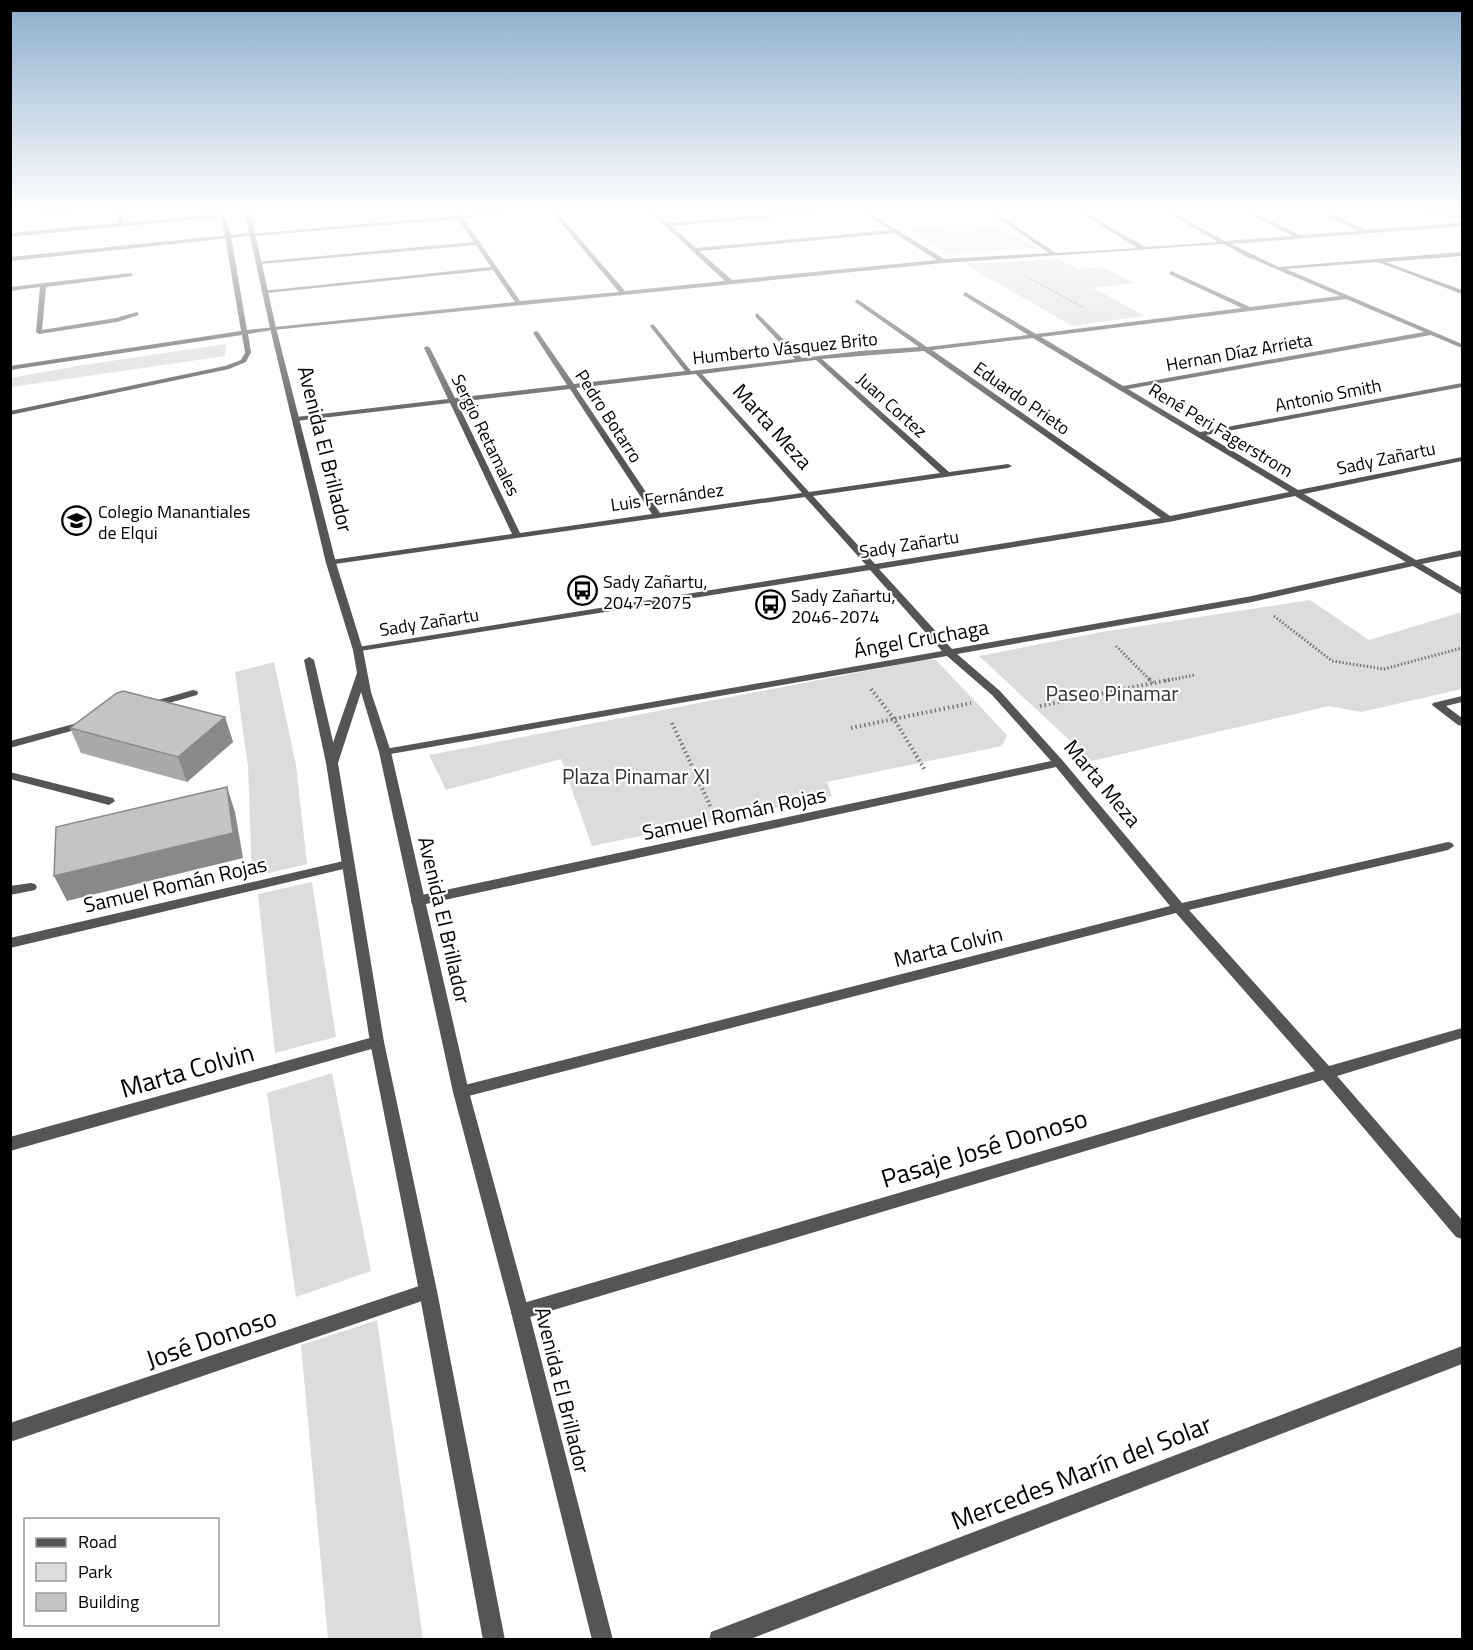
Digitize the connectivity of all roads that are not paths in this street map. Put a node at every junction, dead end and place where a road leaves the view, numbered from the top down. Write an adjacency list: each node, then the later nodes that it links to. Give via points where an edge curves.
1 (32, 287): 11 (street)
2 (43, 287): 19 (street, via 39,332)
3 (238, 287): 23 (street)
4 (265, 287): 12 (street, Avenida El Brillador)
5 (306, 287): 12 (street)
6 (508, 287): 17 (street)
7 (618, 287): 13 (street)
8 (692, 287): 13 (street)
9 (1201, 287): 18 (street)
10 (1324, 287): 15 (street)
11 (10, 289)
12 (266, 291): 22 (street, Avenida El Brillador)
13 (624, 294): 17 (street)
14 (964, 294): 26 (street, René Peri Fagerstrom)
15 (1349, 297): 18 (street, Humberto Vásquez Brito); 25 (street)
16 (857, 301): 29 (street, Eduardo Prieto)
17 (519, 304): 22 (street)
18 (1249, 309): 26 (street, Humberto Vásquez Brito)
19 (137, 314)
20 (757, 315): 31 (street)
21 (653, 326): 33 (street, Marta Meza)
22 (273, 328): 23 (street); 39 (street, Avenida El Brillador)
23 (247, 333): 32 (street); 38 (street, via 248,352 244,361 227,368)
24 (536, 333): 35 (street, Pedro Botarro)
25 (1433, 333): 27 (street); 36 (street, Hernan Díaz Arrieta)
26 (1035, 336): 29 (street, Humberto Vásquez Brito); 36 (street, René Peri Fagerstrom)
27 (1462, 346)
28 (427, 348): 37 (street, Sergio Retamales)
29 (927, 349): 30 (street, Humberto Vásquez Brito); 47 (street, Eduardo Prieto)
30 (818, 359): 31 (street, Humberto Vásquez Brito); 43 (street, Juan Cortez)
31 (801, 361): 33 (street, Humberto Vásquez Brito)
32 (10, 368)
33 (694, 373): 35 (street, Humberto Vásquez Brito); 44 (street, Marta Meza)
34 (1462, 385): 40 (street, Antonio Smith)
35 (573, 388): 37 (street, Humberto Vásquez Brito); 46 (street, Pedro Botarro)
36 (1120, 388): 40 (street, René Peri Fagerstrom)
37 (453, 401): 39 (street, Humberto Vásquez Brito); 48 (street, Sergio Retamales)
38 (10, 413)
39 (296, 419): 50 (street, Avenida El Brillador)
40 (1199, 434): 45 (street, René Peri Fagerstrom)
41 (1462, 459): 45 (street, Sady Zañartu)
42 (1008, 466): 43 (street, Luis Fernández)
43 (946, 474): 44 (street, Luis Fernández)
44 (806, 494): 46 (street, Luis Fernández); 52 (street, Marta Meza)
45 (1299, 494): 47 (street, Sady Zañartu); 51 (street, René Peri Fagerstrom)
46 (657, 516): 48 (street, Luis Fernández)
47 (1169, 519): 52 (street, Sady Zañartu)
48 (517, 535): 50 (street, Luis Fernández)
49 (1462, 553): 51 (street, Ángel Cruchaga)
50 (331, 563): 54 (street, Avenida El Brillador)
51 (1416, 564): 53 (street, René Peri Fagerstrom); 55 (street, Ángel Cruchaga, via 1252,599)
52 (872, 567): 54 (street, Sady Zañartu); 55 (street, Marta Meza)
53 (1462, 592)
54 (358, 650): 57 (street, Avenida El Brillador)
55 (948, 651): 64 (street, Ángel Cruchaga); 66 (street, Marta Meza, via 996,693)
56 (309, 660): 65 (street)
57 (363, 669): 64 (street, Avenida El Brillador); 65 (street)
58 (193, 693): 60 (street)
59 (1462, 699): 62 (street, via 1437,705)
60 (136, 710)
61 (102, 719): 63 (street)
62 (1462, 723)
63 (10, 746)
64 (385, 752): 73 (street, Avenida El Brillador)
65 (332, 763): 70 (street)
66 (1059, 763): 73 (street, Samuel Román Rojas); 74 (street, Marta Meza)
67 (10, 775): 68 (street)
68 (109, 801)
69 (1448, 846): 74 (street, Marta Colvin)
70 (348, 864): 75 (street, Samuel Román Rojas); 77 (street)
71 (31, 887): 72 (street)
72 (10, 891)
73 (417, 901): 79 (street, Avenida El Brillador)
74 (1179, 909): 78 (street, Marta Meza); 79 (street, Marta Colvin)
75 (10, 943)
76 (1462, 1033): 78 (street, Pasaje José Donoso)
77 (377, 1042): 80 (street, Marta Colvin); 82 (street)
78 (1326, 1073): 81 (street, Marta Meza); 83 (street, Pasaje José Donoso)
79 (461, 1092): 83 (street, Avenida El Brillador)
80 (10, 1144)
81 (1462, 1232)
82 (429, 1291): 85 (street, José Donoso); 86 (street)
83 (520, 1312): 87 (street, Avenida El Brillador)
84 (1462, 1355): 88 (street, Mercedes Marín del Solar)
85 (10, 1433)
86 (494, 1640)
87 (603, 1640)
88 (719, 1640)

